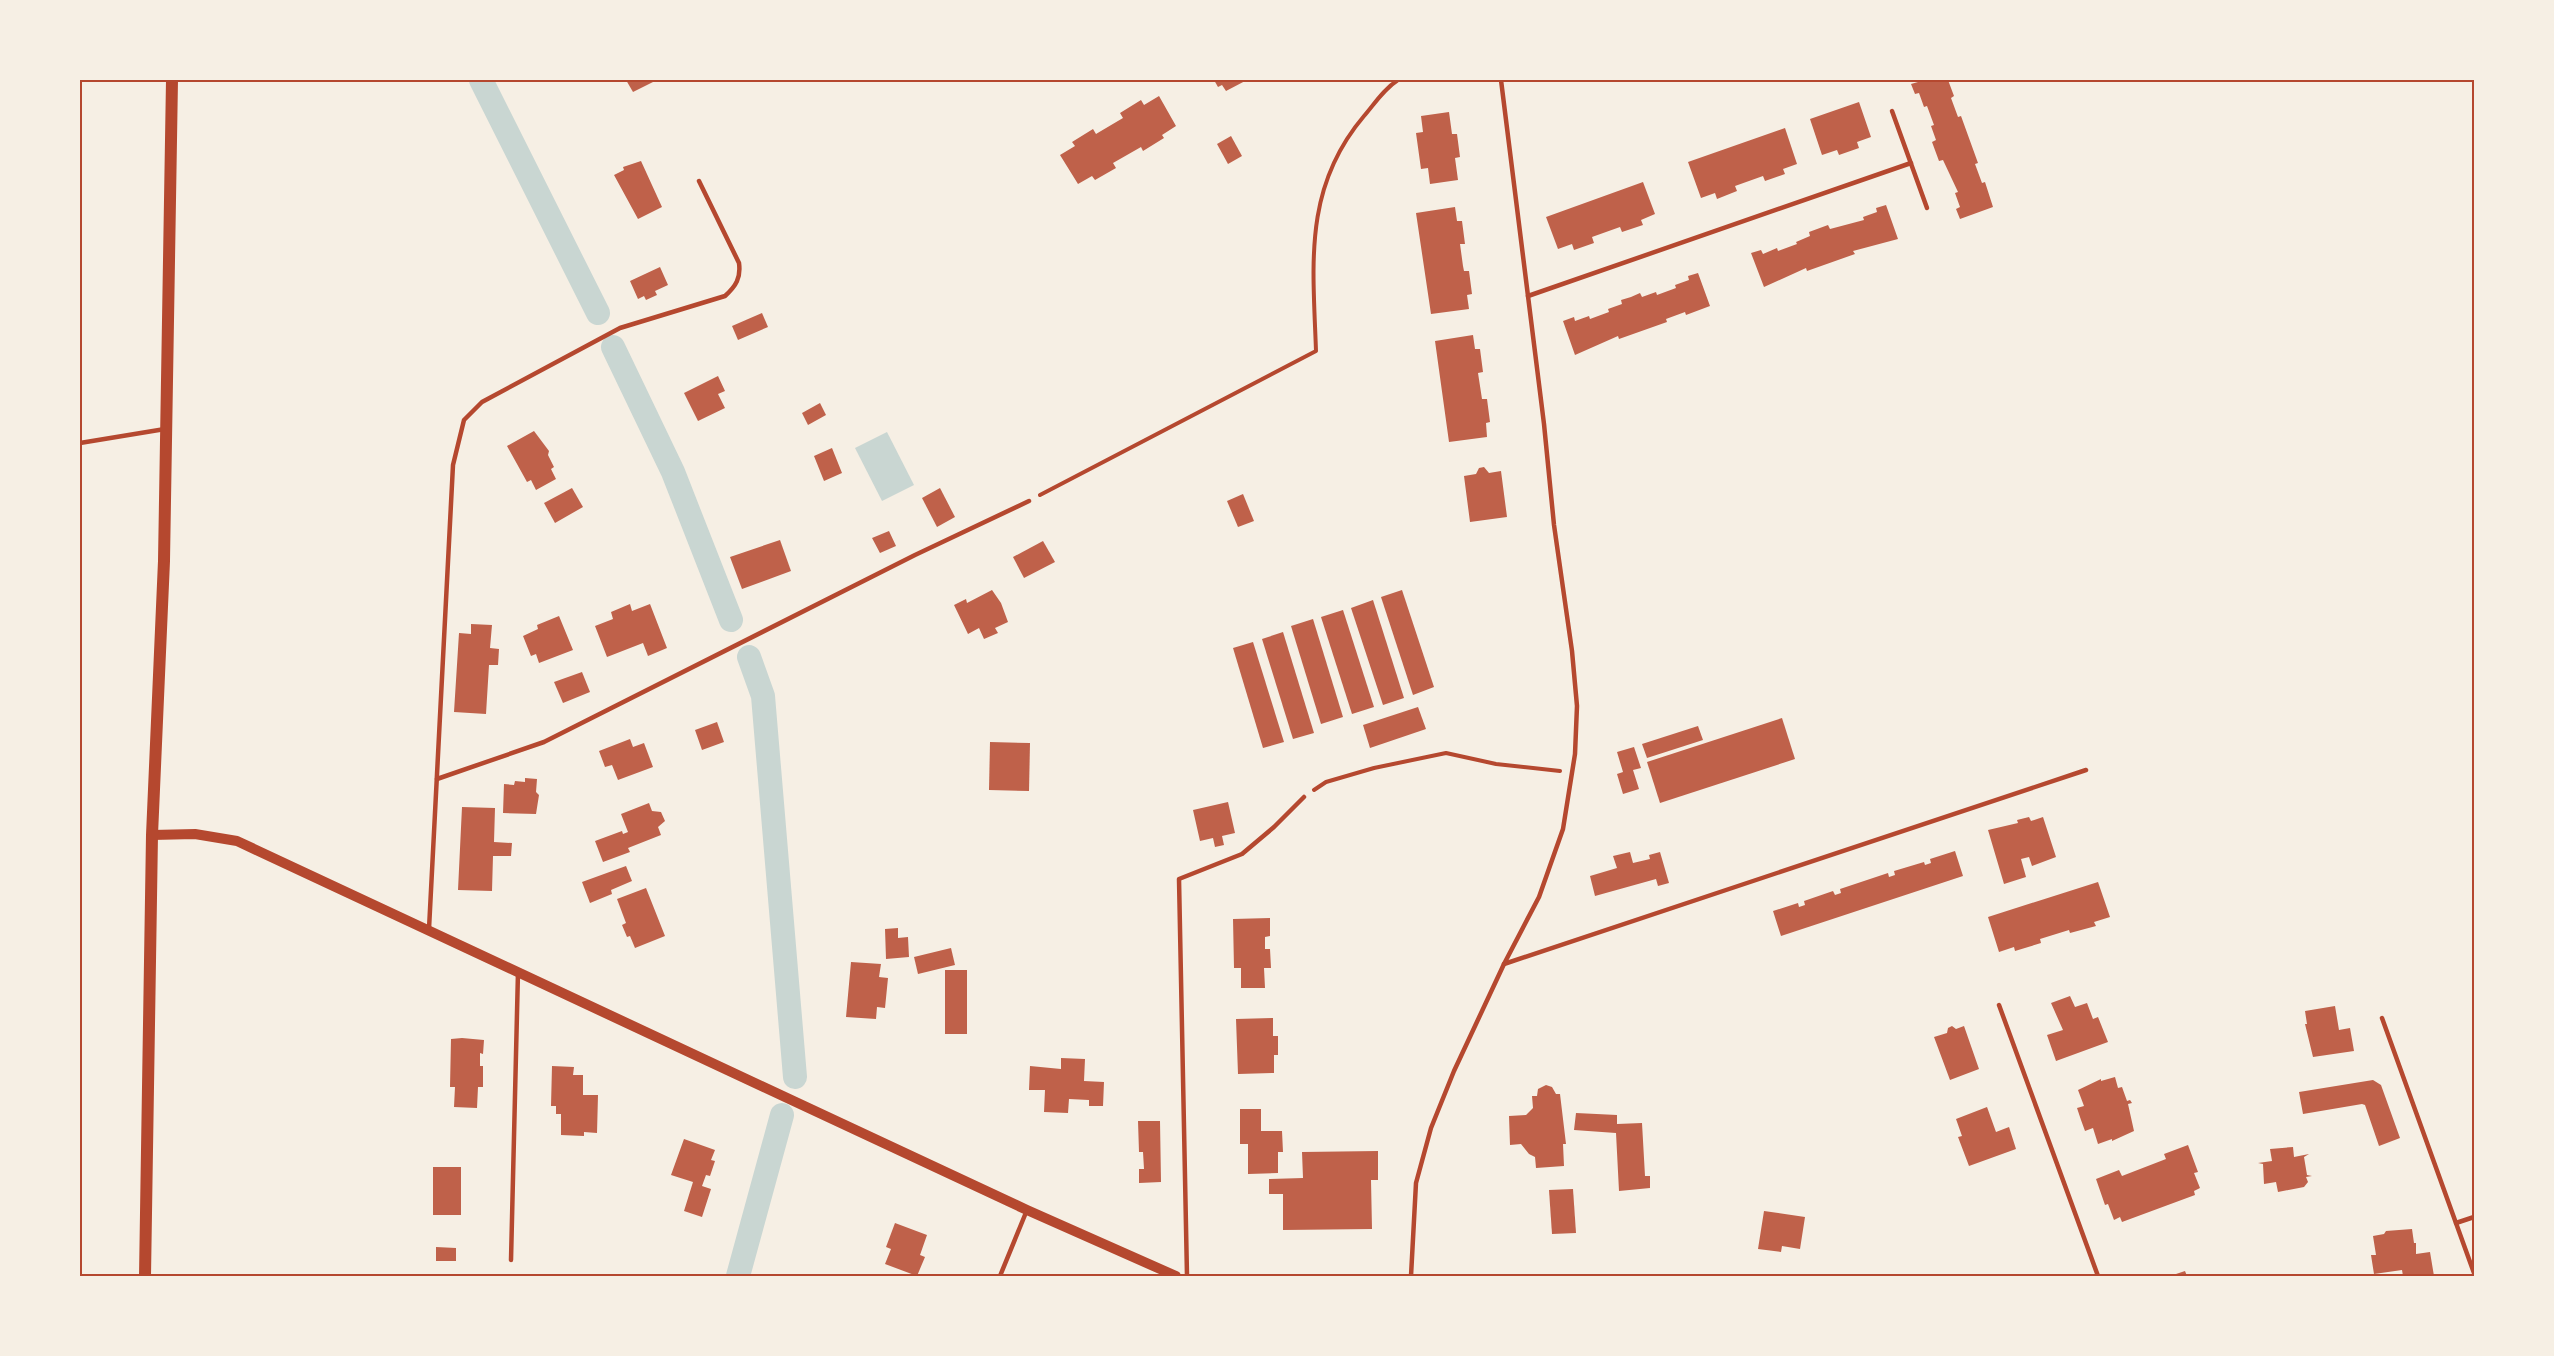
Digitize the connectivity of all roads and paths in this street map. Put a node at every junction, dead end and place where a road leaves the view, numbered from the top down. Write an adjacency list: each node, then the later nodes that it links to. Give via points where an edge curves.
1 (172, 80): 9 (main road)
2 (1398, 80): 11 (path, via 1353,129 1330,166 1319,204 1313,262 1316,351)
3 (1502, 80): 8 (lane)
4 (1892, 111): 5 (lane)
5 (1911, 163): 7 (lane); 8 (lane)
6 (699, 181): 14 (lane, via 739,262 741,274 736,286 725,296 620,328 482,402 465,420 453,465)
7 (1927, 208)
8 (1528, 296): 13 (lane, via 1574,662 1577,706)
9 (165, 429): 10 (lane); 16 (main road, via 164,561)
10 (80, 443)
11 (1029, 501): 14 (lane, via 544,742)
12 (2086, 770): 18 (lane)
13 (1572, 772): 15 (path, via 1496,764 1446,753 1326,782); 18 (lane, via 1563,829 1546,878)
14 (437, 779): 17 (lane)
15 (1304, 797): 30 (lane, via 1242,854 1179,879)
16 (152, 835): 17 (street, via 195,834 237,841); 27 (main road)
17 (429, 931): 19 (street)
18 (1504, 964): 31 (lane, via 1431,1128 1416,1183)
19 (518, 972): 22 (street); 25 (lane)
20 (1999, 1005): 32 (lane)
21 (2382, 1018): 24 (lane)
22 (1026, 1210): 28 (lane); 29 (street)
23 (2475, 1217): 24 (lane)
24 (2456, 1223): 26 (lane)
25 (511, 1260)
26 (2475, 1273)
27 (146, 1276)
28 (1000, 1276)
29 (1176, 1276)
30 (1187, 1276)
31 (1411, 1276)
32 (2098, 1276)

